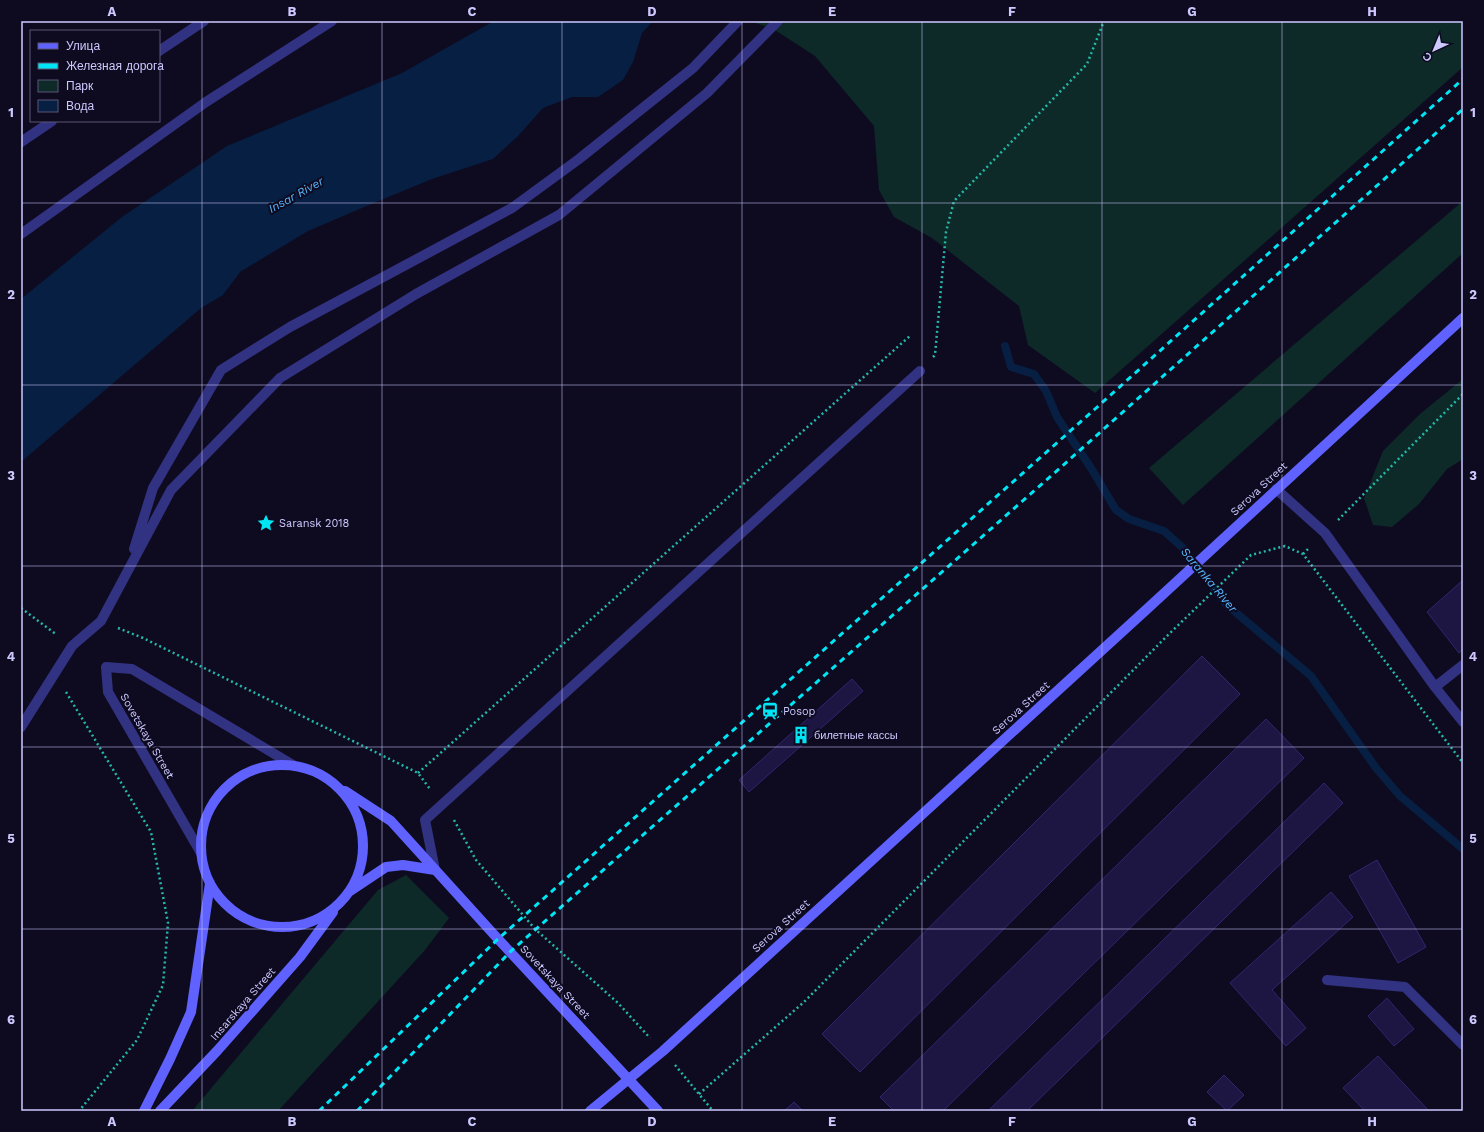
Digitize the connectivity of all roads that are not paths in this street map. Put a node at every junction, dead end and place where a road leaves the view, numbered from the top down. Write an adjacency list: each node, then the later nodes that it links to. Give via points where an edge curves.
1 (204, 21): 5 (street)
2 (332, 21): 8 (street, via 206,102)
3 (738, 21): 12 (street, via 693,68 579,159 512,208 290,327 221,370 153,488)
4 (778, 21): 12 (street, via 707,93 559,215 416,294 280,378 171,490)
5 (160, 50)
6 (51, 122): 7 (street)
7 (21, 142)
8 (21, 234)
9 (1463, 318): 11 (street, Serova Street)
10 (920, 371): 20 (street, via 425,820)
11 (1276, 490): 14 (street, via 1325,534); 26 (street, Serova Street, via 663,1051)
12 (127, 572): 16 (street, via 101,621 72,646)
13 (1463, 665): 14 (street)
14 (1435, 687): 15 (street)
15 (1463, 722)
16 (21, 727)
17 (293, 765): 18 (street, Sovetskaya Street, via 316,772); 19 (street, Sovetskaya Street, via 268,765 245,773 226,787 211,806 202,829); 19 (street, Sovetskaya Street, via 132,669 106,667 108,692)
18 (337, 785): 20 (street, Sovetskaya Street, via 391,821); 22 (street, via 352,804 361,826 364,849 359,873)
19 (201, 853): 21 (street, Sovetskaya Street)
20 (435, 870): 22 (street, via 403,865 386,867); 26 (street, Sovetskaya Street)
21 (210, 883): 23 (street, via 224,903 244,918 267,926 292,926 316,920); 27 (street, via 191,1012)
22 (350, 891): 23 (street)
23 (337, 906): 28 (street, Insarskaya Street, via 300,957)
24 (1327, 980): 25 (street, via 1405,987)
25 (1463, 1045)
26 (628, 1078): 29 (street, Serova Street); 30 (street, Sovetskaya Street)
27 (144, 1111)
28 (160, 1111)
29 (590, 1111)
30 (658, 1111)

